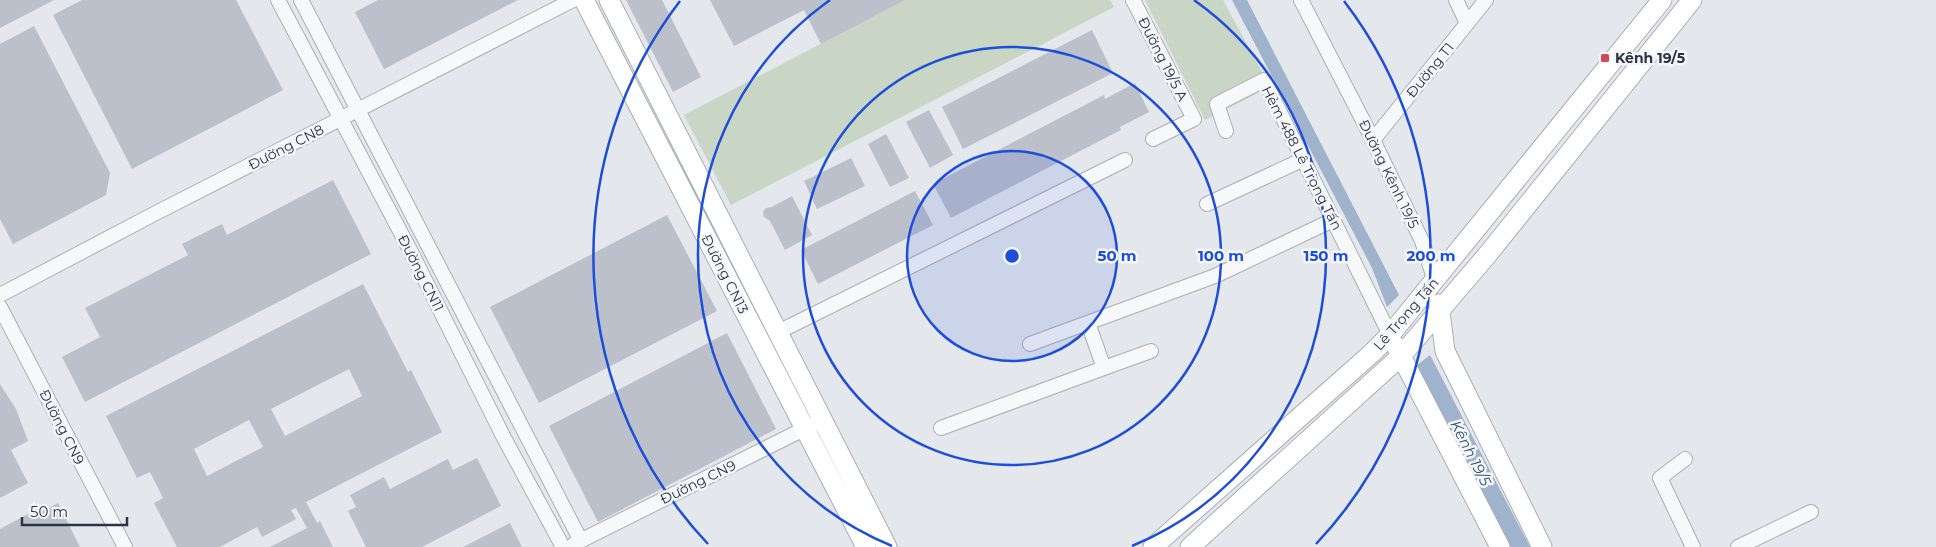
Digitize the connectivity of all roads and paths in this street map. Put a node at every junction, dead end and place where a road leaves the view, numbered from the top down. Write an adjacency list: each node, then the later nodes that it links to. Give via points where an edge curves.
1 (278, 0): 14 (street, Đường CN11)
2 (301, 0): 13 (street, Đường CN11)
3 (573, 0): 13 (street, Đường CN8)
4 (584, 0): 26 (street, Đường CN13)
5 (609, 0): 24 (street, Đường CN13)
6 (1133, 0): 16 (street, Đường 19/5 A, via 1194,119)
7 (1301, 0): 17 (street, Đường Kênh 19/5)
8 (1456, 0): 12 (street)
9 (1486, 0): 12 (street, Đường T1)
10 (1662, 0): 22 (street, Lê Trọng Tấn)
11 (1683, 3): 27 (street, Lê Trọng Tấn)
12 (1467, 23): 17 (street, Đường T1)
13 (357, 110): 14 (street, Đường CN8); 42 (street, Đường CN11)
14 (340, 119): 23 (street, Đường CN8); 44 (street, Đường CN11)
15 (1226, 131): 18 (street, Hẻm 488 Lê Trọng Tấn, via 1217,104 1264,80)
16 (1153, 139)
17 (1373, 140): 22 (street, Đường Kênh 19/5, via 1422,241)
18 (1304, 159): 20 (street); 21 (street, Hẻm 488 Lê Trọng Tấn)
19 (1125, 160): 29 (street)
20 (1207, 204)
21 (1333, 220): 28 (street, via 1215,276); 30 (street, Hẻm 488 Lê Trọng Tấn)
22 (1435, 280): 27 (street, Đường Kênh 19/5); 30 (street, Lê Trọng Tấn)
23 (0, 295)
24 (763, 301): 26 (street); 29 (street, Đường CN13)
25 (0, 307): 43 (street, Đường CN9)
26 (744, 311): 37 (street, Đường CN13)
27 (1440, 311): 33 (street, Lê Trọng Tấn); 50 (street, Đường Kênh 19/5, via 1444,350)
28 (1088, 323): 31 (street); 34 (street)
29 (778, 332): 35 (street, Đường CN13)
30 (1390, 335): 33 (street); 47 (street, Lê Trọng Tấn)
31 (1030, 344)
32 (1151, 351): 34 (street)
33 (1401, 356): 48 (street, Lê Trọng Tấn); 49 (street)
34 (1104, 368): 36 (street)
35 (821, 420): 37 (street, Đường CN9); 39 (street, Đường CN13)
36 (941, 428)
37 (804, 429): 40 (street, Đường CN13); 42 (street, Đường CN9)
38 (1685, 459): 51 (street, via 1660,478)
39 (851, 477): 40 (street); 46 (street, Đường CN13)
40 (835, 487): 45 (street, Đường CN13)
41 (1811, 512): 52 (street)
42 (576, 545)
43 (125, 547)
44 (562, 547)
45 (866, 547)
46 (887, 547)
47 (1153, 547)
48 (1190, 547)
49 (1500, 547)
50 (1542, 547)
51 (1694, 547)
52 (1738, 547)

